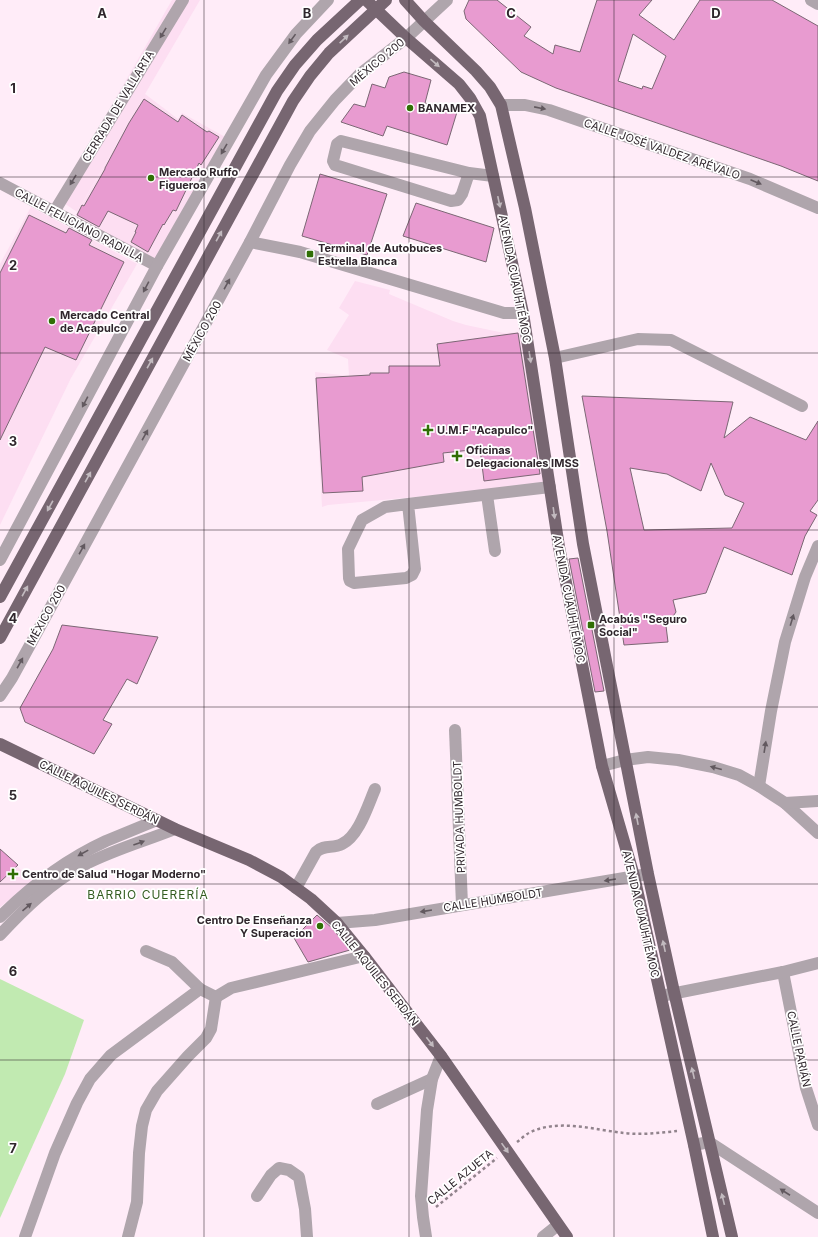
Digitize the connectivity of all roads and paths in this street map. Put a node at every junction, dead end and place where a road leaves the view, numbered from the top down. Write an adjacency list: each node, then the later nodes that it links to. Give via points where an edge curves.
1 (183, 0): 17 (street, CERRADA DE VALLARTA, one-way to 17)
2 (328, 0): 19 (street, one-way to 19, via 296,34 266,75)
3 (360, 0): 29 (main road, one-way to 29, via 317,40 277,91)
4 (366, 0): 11 (main road, AVENIDA CUAUHTÉMOC)
5 (386, 0): 30 (main road, one-way to 5, via 292,100 329,53)
6 (405, 0): 10 (main road, AVENIDA CUAUHTÉMOC)
7 (447, 0): 10 (street, MÉXICO 200)
8 (811, 0): 9 (street)
9 (818, 4)
10 (424, 21): 11 (street, MÉXICO 200); 12 (main road, AVENIDA CUAUHTÉMOC, via 476,71)
11 (406, 38): 14 (main road, AVENIDA CUAUHTÉMOC, one-way to 14, via 459,84 470,98 480,116); 18 (street, MÉXICO 200, via 360,74 310,132)
12 (501, 105): 16 (street, CALLE JOSÉ VALDEZ ARÉVALO, one-way to 16, via 525,105 549,110 750,179); 21 (main road, AVENIDA CUAUHTÉMOC)
13 (469, 173): 13 (street, via 341,141 337,144 332,161 335,165 451,201 458,200 462,194); 14 (street)
14 (493, 176): 20 (main road, AVENIDA CUAUHTÉMOC, one-way to 20)
15 (0, 183): 17 (street, CALLE FELICIANO RADILLA)
16 (818, 208)
17 (54, 212): 19 (street, CALLE FELICIANO RADILLA)
18 (250, 242): 20 (street, via 300,252 504,313); 31 (street, MÉXICO 200, one-way to 18)
19 (157, 266): 28 (street, one-way to 28)
20 (523, 313): 23 (main road, AVENIDA CUAUHTÉMOC, one-way to 23)
21 (555, 358): 22 (street, via 638,339 671,340); 34 (main road, AVENIDA CUAUHTÉMOC, via 583,544)
22 (802, 406)
23 (550, 487): 24 (street); 35 (main road, AVENIDA CUAUHTÉMOC, one-way to 35, via 559,547)
24 (487, 494): 25 (street); 27 (street)
25 (408, 504): 25 (street, via 385,507 362,520 348,549 350,581 354,583 406,578 412,575 414,569)
26 (818, 546): 36 (street, one-way to 26, via 785,642 805,577)
27 (495, 551)
28 (0, 560)
29 (0, 597)
30 (0, 638)
31 (0, 696)
32 (455, 730): 46 (street, PRIVADA HUMBOLDT)
33 (0, 744): 40 (main road, CALLE AQUILES SERDÁN)
34 (625, 760): 35 (street); 36 (street, one-way to 34, via 738,775 678,760 648,757); 43 (main road, AVENIDA CUAUHTÉMOC, one-way to 34)
35 (602, 766): 44 (main road, AVENIDA CUAUHTÉMOC)
36 (759, 786): 39 (street)
37 (375, 790): 45 (street, via 352,837 342,844 320,848)
38 (818, 801): 39 (street)
39 (785, 803): 42 (street)
40 (157, 820): 41 (main road, CALLE AQUILES SERDÁN); 47 (street, one-way to 47, via 80,855 47,876)
41 (175, 829): 45 (main road, CALLE AQUILES SERDÁN, via 249,860); 49 (street, one-way to 41, via 54,884 84,865)
42 (818, 833)
43 (648, 874): 44 (street, CALLE HUMBOLDT); 55 (main road, AVENIDA CUAUHTÉMOC, one-way to 43)
44 (634, 876): 46 (street, CALLE HUMBOLDT, one-way to 46); 56 (main road, AVENIDA CUAUHTÉMOC)
45 (296, 888): 48 (main road, CALLE AQUILES SERDÁN)
46 (462, 905): 48 (street, CALLE HUMBOLDT, one-way to 48, via 375,920)
47 (0, 917)
48 (337, 923): 51 (main road, CALLE AQUILES SERDÁN)
49 (0, 935)
50 (146, 951): 54 (street, via 172,962)
51 (364, 956): 57 (street, via 231,988); 58 (main road, CALLE AQUILES SERDÁN, one-way to 58)
52 (818, 963): 53 (street)
53 (783, 972): 55 (street); 60 (street, CALLE PARIÁN)
54 (200, 989): 57 (street); 71 (street, via 111,1055 90,1079 55,1153)
55 (674, 992): 56 (street); 64 (main road, AVENIDA CUAUHTÉMOC, one-way to 55)
56 (661, 996): 63 (main road, AVENIDA CUAUHTÉMOC)
57 (216, 997): 72 (street, via 211,1029 206,1038 157,1091 146,1110 139,1153 137,1202)
58 (441, 1056): 59 (street); 66 (main road, CALLE AQUILES SERDÁN, one-way to 66)
59 (432, 1079): 61 (street); 69 (street, via 427,1110 421,1196)
60 (812, 1086): 62 (street, CALLE PARIÁN)
61 (377, 1104)
62 (818, 1125)
63 (690, 1129): 65 (main road, AVENIDA CUAUHTÉMOC); 66 (path, CALLE AZUETA, via 644,1134 583,1127 542,1128 529,1133)
64 (709, 1142): 65 (street); 68 (street, one-way to 64); 78 (main road, AVENIDA CUAUHTÉMOC, one-way to 64)
65 (694, 1145): 77 (main road, AVENIDA CUAUHTÉMOC)
66 (507, 1150): 69 (path, CALLE AZUETA); 70 (main road, CALLE AQUILES SERDÁN)
67 (257, 1196): 73 (street, via 279,1168 289,1170 299,1177)
68 (818, 1213)
69 (423, 1217): 74 (street)
70 (558, 1225): 75 (street); 76 (main road, CALLE AQUILES SERDÁN)
71 (25, 1237)
72 (128, 1237)
73 (307, 1237)
74 (426, 1237)
75 (543, 1237)
76 (567, 1237)
77 (713, 1237)
78 (732, 1237)

